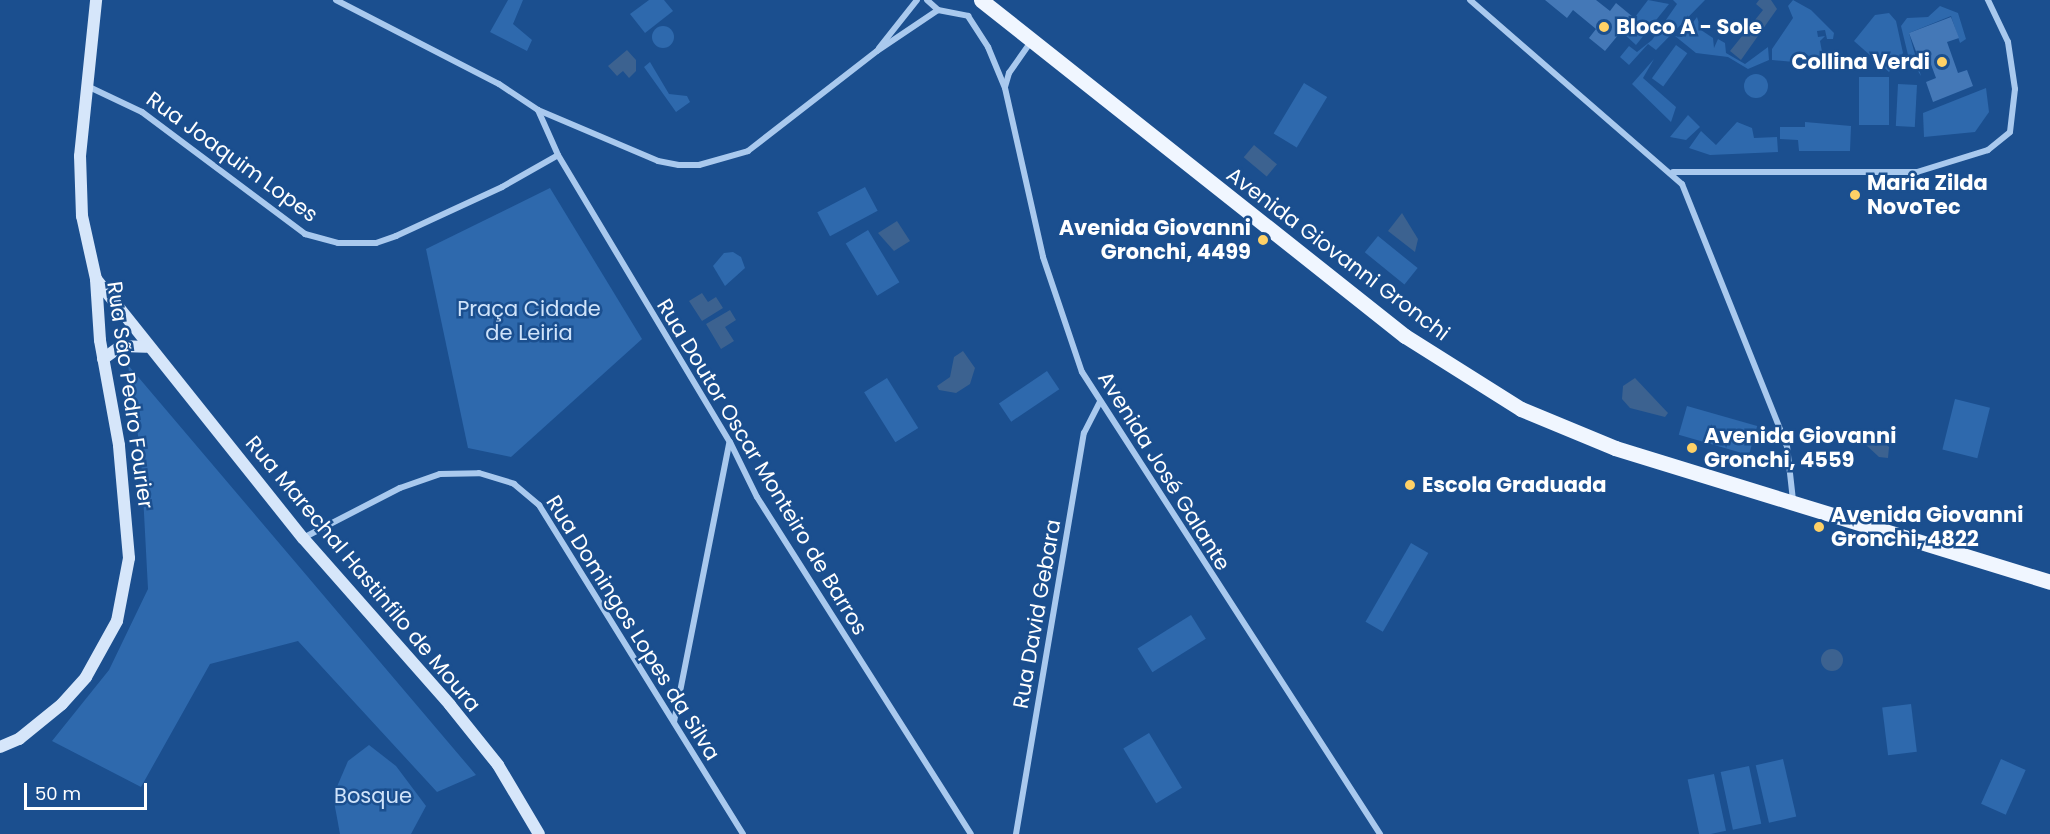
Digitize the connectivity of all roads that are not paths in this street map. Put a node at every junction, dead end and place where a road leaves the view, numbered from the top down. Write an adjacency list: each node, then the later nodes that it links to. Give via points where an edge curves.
1 (96, 0): 12 (street, Rua São Pedro Fourier)
2 (336, 0): 14 (street, via 499,84)
3 (917, 0): 11 (street)
4 (927, 0): 9 (street, Avenida José Galante)
5 (1481, 0): 7 (street)
6 (1988, 0): 16 (street, via 2008,42 2015,89 2010,132 1988,150 1917,172)
7 (1469, 1): 16 (street)
8 (988, 2): 10 (main road, Avenida Giovanni Gronchi)
9 (938, 10): 11 (street); 13 (street, Avenida José Galante, via 960,12 975,22)
10 (1031, 41): 13 (street, via 1009,73); 22 (main road, Avenida Giovanni Gronchi, via 1405,336 1521,409 1615,448)
11 (877, 51): 14 (street, via 748,151 699,165 658,161)
12 (85, 85): 15 (street, Rua Joaquim Lopes, via 123,99 304,234 338,243 376,243 396,236 502,187); 17 (street, Rua São Pedro Fourier, via 82,216)
13 (1005, 88): 20 (street, Avenida José Galante, via 1043,257 1073,353)
14 (538, 110): 15 (street, Rua Doutor Oscar Monteiro de Barros)
15 (558, 155): 21 (street, Rua Doutor Oscar Monteiro de Barros)
16 (1673, 172): 22 (street, via 1695,208 1784,436)
17 (96, 279): 18 (street, Rua Marechal Hastinfilo de Moura); 19 (street, Rua São Pedro Fourier)
18 (146, 347): 19 (street, via 121,346); 23 (street, Rua Marechal Hastinfilo de Moura)
19 (103, 359): 26 (street, Rua São Pedro Fourier, via 128,526 129,558 117,621 86,677 62,704 18,739)
20 (1100, 402): 30 (street, Rua David Gebara, via 1084,433); 31 (street, Avenida José Galante)
21 (730, 442): 25 (street); 29 (street, Rua Doutor Oscar Monteiro de Barros, via 776,527)
22 (1792, 500): 24 (main road, Avenida Giovanni Gronchi)
23 (303, 537): 25 (street, Rua Domingos Lopes da Silva, via 400,488 440,474 479,473 514,484 539,505); 27 (street, Rua Marechal Hastinfilo de Moura, via 486,750)
24 (2050, 582)
25 (674, 722): 28 (street, Rua Domingos Lopes da Silva)
26 (0, 747)
27 (539, 834)
28 (742, 834)
29 (970, 834)
30 (1016, 834)
31 (1380, 834)

